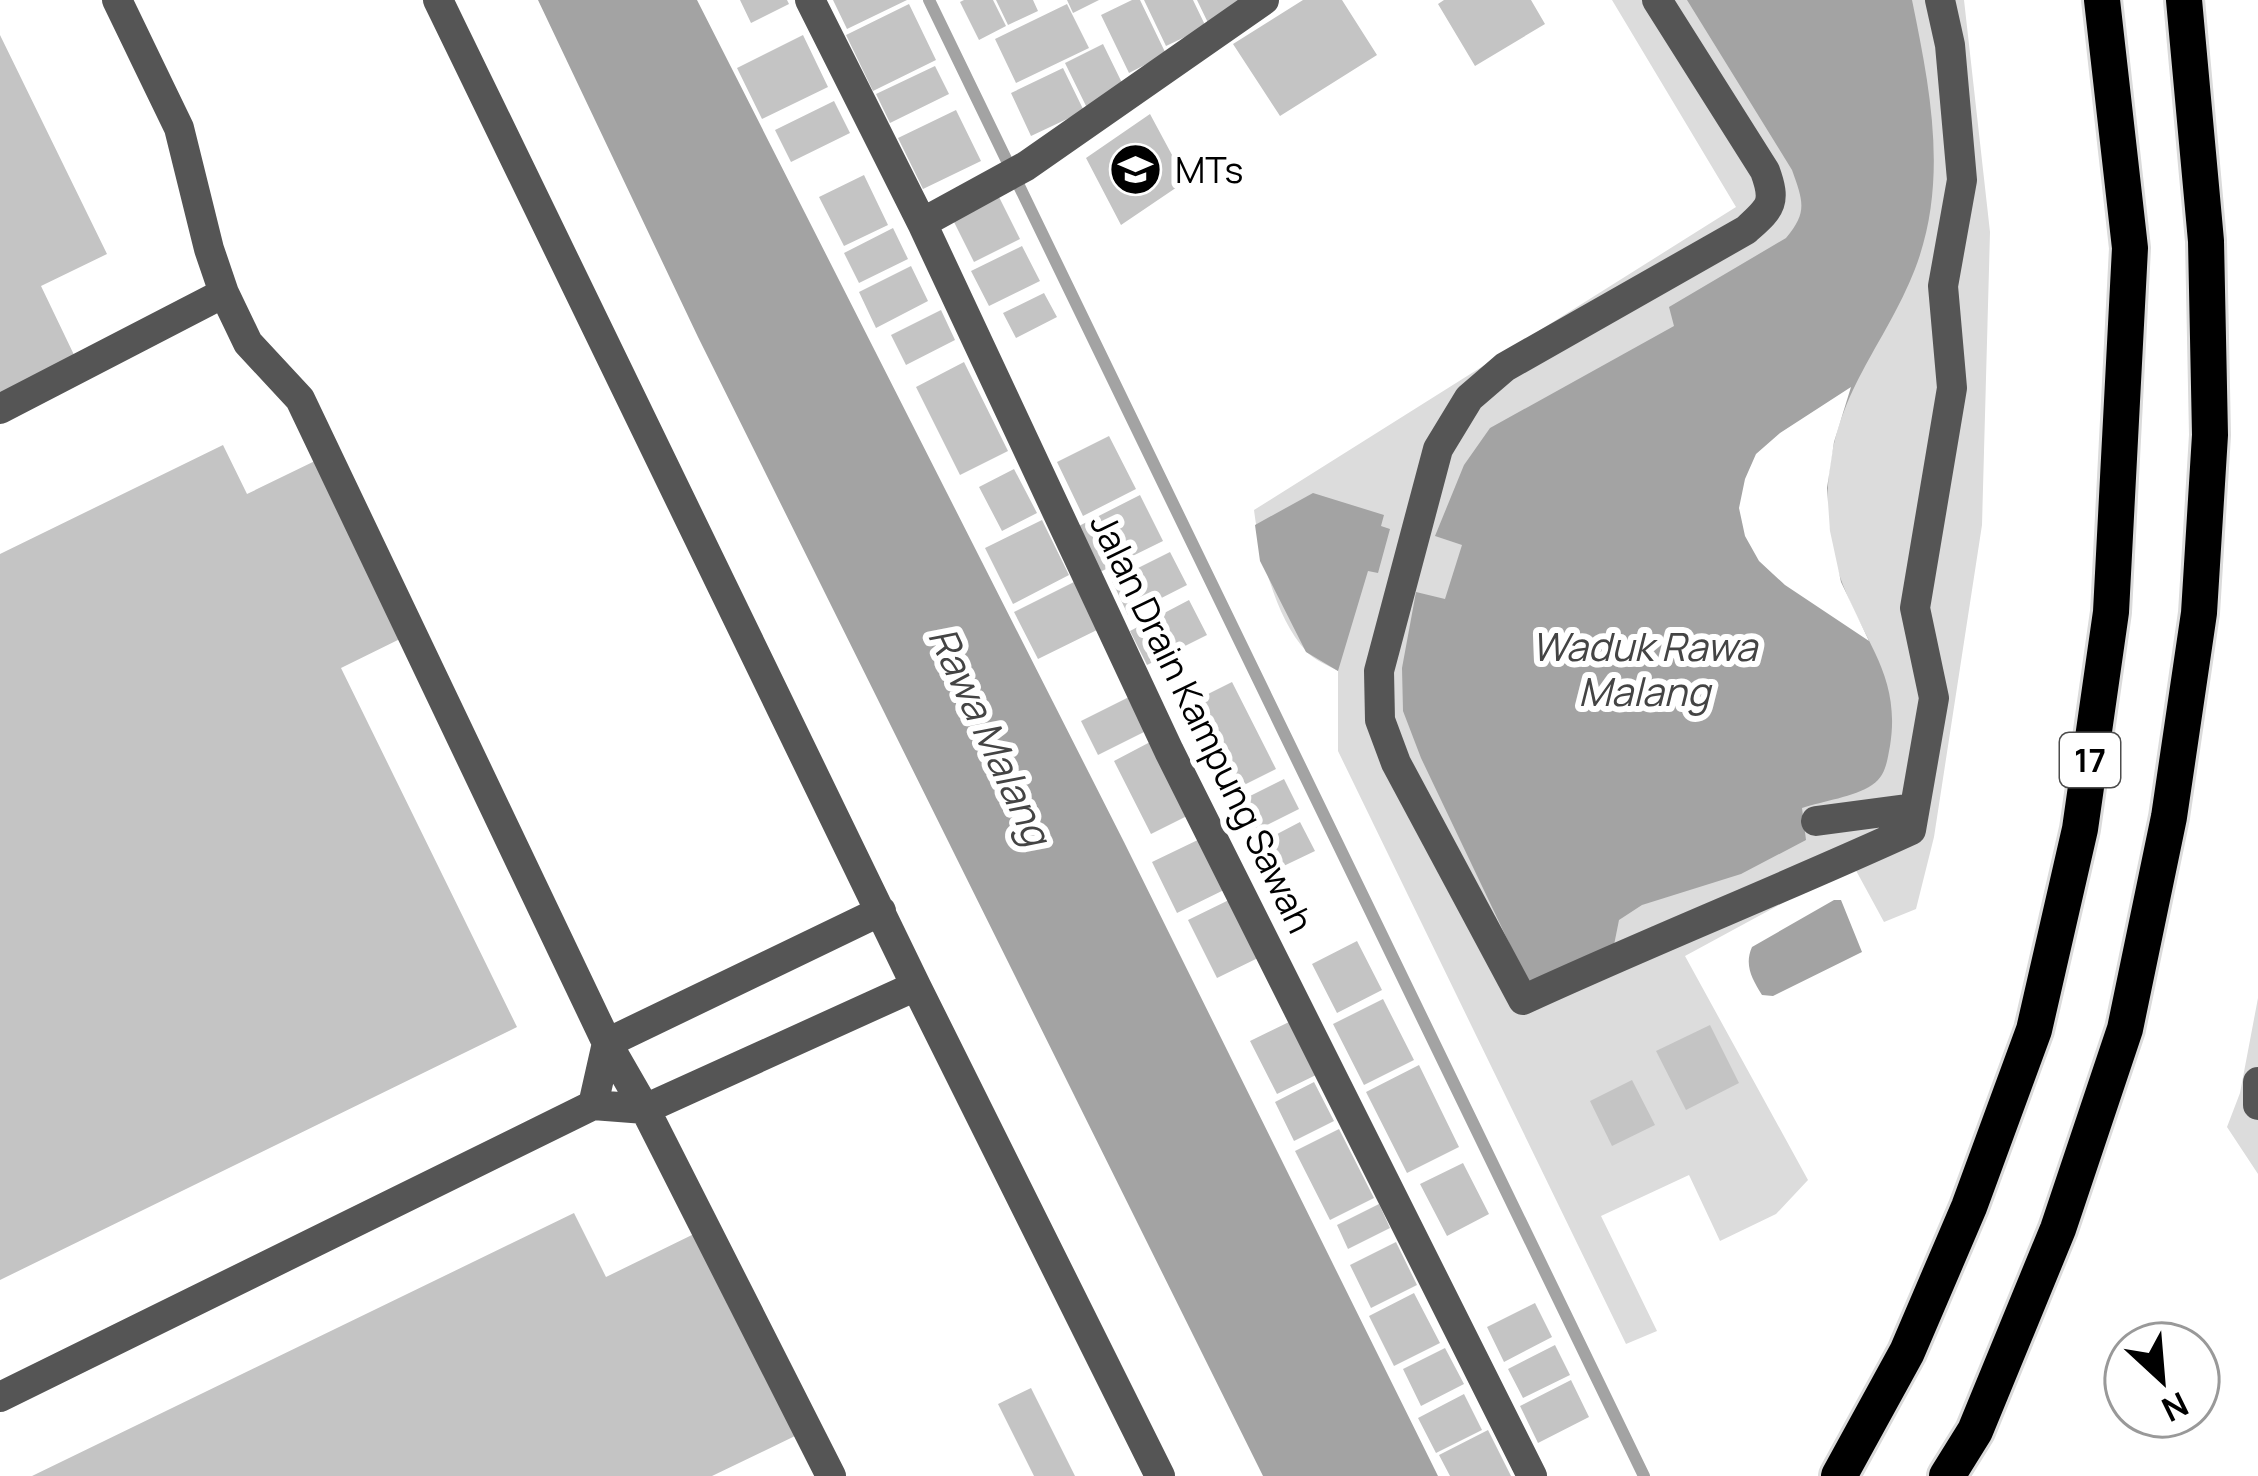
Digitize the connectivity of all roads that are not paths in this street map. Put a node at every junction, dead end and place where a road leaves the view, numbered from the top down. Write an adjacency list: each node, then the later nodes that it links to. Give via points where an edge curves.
1 (117, 0): 10 (street, via 179,128)
2 (439, 0): 14 (street)
3 (810, 0): 9 (street, Jalan Drain Kampung Sawah)
4 (1264, 0): 9 (street, via 1026,166)
5 (1657, 0): 12 (street, via 1765,171 1771,207 1746,230 1505,367 1469,398 1438,449 1379,671 1380,720 1523,1000 1910,830)
6 (1940, 0): 12 (street, via 1962,180 1943,286 1952,388 1915,608 1934,698)
7 (2102, 0): 25 (highway, 17, via 2130,248 2111,612 2080,829 2033,1030 1969,1207 1907,1352)
8 (2184, 0): 26 (highway, 17, via 2206,241 2210,435 2199,613 2169,817 2125,1029 2058,1229 1975,1430)
9 (922, 223): 24 (street, Jalan Drain Kampung Sawah, via 1169,751)
10 (224, 293): 11 (street); 16 (street, via 248,343 300,400)
11 (0, 409)
12 (1914, 808): 13 (street)
13 (1816, 821)
14 (881, 910): 15 (street); 16 (street)
15 (916, 986): 20 (street); 23 (street)
16 (607, 1043): 18 (street); 20 (street)
17 (2258, 1082): 19 (street)
18 (592, 1105): 20 (street); 21 (street)
19 (2258, 1105)
20 (645, 1109): 22 (street)
21 (0, 1397)
22 (831, 1476)
23 (1160, 1476)
24 (1532, 1476)
25 (1839, 1476)
26 (1947, 1476)

